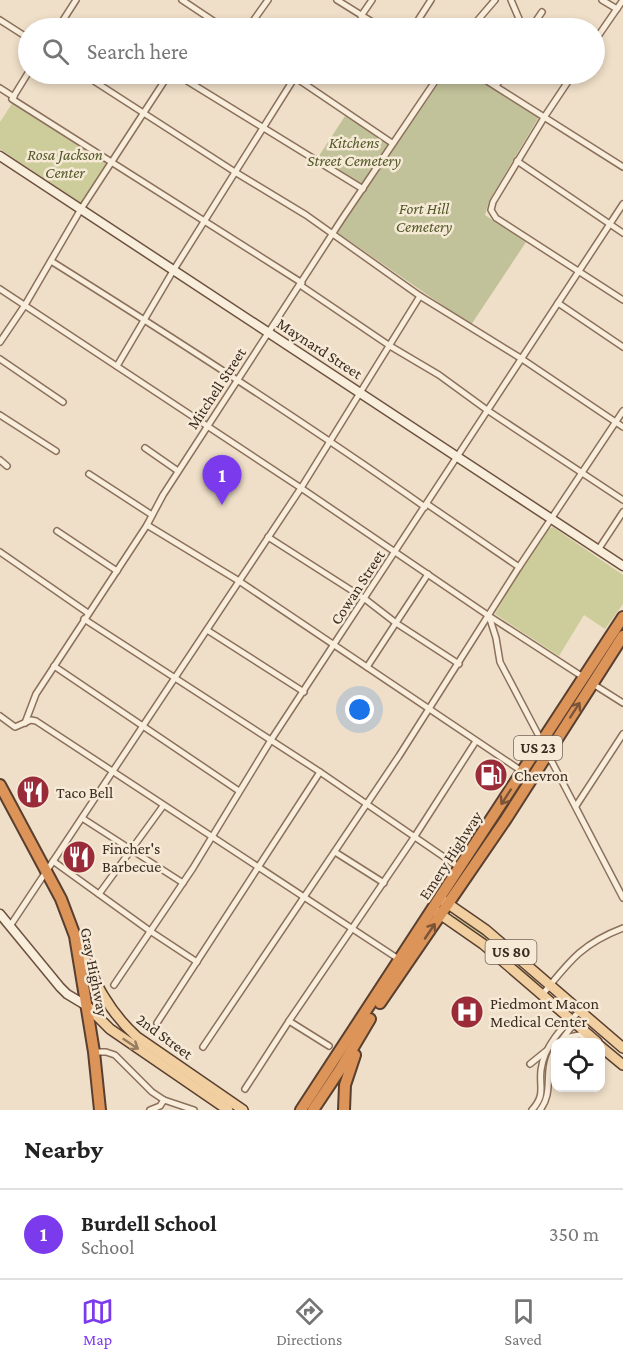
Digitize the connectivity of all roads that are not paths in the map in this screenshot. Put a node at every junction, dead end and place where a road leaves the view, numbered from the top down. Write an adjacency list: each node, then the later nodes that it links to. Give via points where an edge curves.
1 (76, 0): 14 (street)
2 (182, 0): 15 (street)
3 (268, 0): 16 (street)
4 (337, 0): 13 (street)
5 (372, 0): 13 (street)
6 (431, 0): 18 (street)
7 (495, 0): 19 (street)
8 (511, 0): 20 (street)
9 (602, 0): 11 (street)
10 (623, 0): 11 (street)
11 (617, 9): 23 (street)
12 (542, 12): 21 (street)
13 (361, 16): 17 (street)
14 (64, 18)
15 (208, 18)
16 (255, 18)
17 (364, 18)
18 (419, 18)
19 (480, 18)
20 (518, 18)
21 (538, 18)
22 (0, 20): 24 (street)
23 (605, 26)
24 (18, 32)
25 (21, 84): 36 (street)
26 (98, 84): 37 (street)
27 (162, 84): 37 (street)
28 (193, 84): 39 (street)
29 (288, 84): 39 (street)
30 (306, 84): 40 (street)
31 (433, 84): 40 (street, Mitchell Street)
32 (493, 84): 34 (street)
33 (566, 84): 38 (street)
34 (496, 86): 38 (street)
35 (0, 88): 36 (street)
36 (13, 98): 43 (street)
37 (143, 113): 43 (street); 45 (street)
38 (545, 116): 42 (street); 44 (street)
39 (264, 126): 45 (street); 46 (street)
40 (392, 143): 46 (street, Mitchell Street)
41 (0, 156): 48 (street, Maynard Street)
42 (517, 161): 50 (street); 55 (street, via 491,208 496,218)
43 (112, 162): 48 (street); 49 (street)
44 (623, 167)
45 (235, 172): 49 (street); 52 (street)
46 (363, 189): 52 (street, Mitchell Street)
47 (623, 204): 50 (street, Cowan Street)
48 (81, 209): 53 (street); 54 (street, Maynard Street)
49 (204, 221): 54 (street); 56 (street)
50 (610, 224): 51 (street); 55 (street, Cowan Street)
51 (623, 233)
52 (333, 235): 56 (street, Mitchell Street); 58 (street)
53 (51, 261): 61 (street); 62 (street)
54 (173, 271): 62 (street); 63 (street, Maynard Street)
55 (578, 271): 59 (street); 60 (street, Cowan Street)
56 (301, 284): 63 (street, Mitchell Street); 65 (street)
57 (0, 289): 61 (street)
58 (420, 296): 65 (street); 68 (street)
59 (623, 300)
60 (558, 303): 66 (street); 68 (street, Cowan Street)
61 (25, 306): 64 (street); 69 (street)
62 (144, 319): 69 (street); 70 (street)
63 (269, 333): 70 (street, Mitchell Street); 71 (street, Maynard Street)
64 (0, 342)
65 (390, 346): 71 (street); 73 (street)
66 (623, 347)
67 (0, 359): 72 (street)
68 (522, 359): 73 (street, Cowan Street); 76 (street)
69 (117, 366): 77 (street)
70 (238, 380): 77 (street, Mitchell Street); 79 (street)
71 (361, 393): 79 (street); 82 (street, Maynard Street)
72 (63, 402)
73 (487, 410): 82 (street, Cowan Street); 86 (street)
74 (623, 411): 76 (street)
75 (0, 415): 81 (street)
76 (616, 422): 78 (street); 86 (street)
77 (208, 426): 85 (street, Mitchell Street); 88 (street)
78 (623, 427)
79 (330, 441): 88 (street); 90 (street)
80 (145, 448): 85 (street)
81 (56, 451)
82 (457, 456): 90 (street, Cowan Street); 93 (street, Maynard Street)
83 (0, 460): 84 (street)
84 (7, 466)
85 (178, 471): 92 (street, Mitchell Street)
86 (582, 473): 89 (street); 93 (street)
87 (89, 474): 92 (street)
88 (301, 488): 96 (street); 99 (street)
89 (623, 500)
90 (426, 505): 99 (street, Cowan Street); 101 (street)
91 (623, 512): 97 (street)
92 (152, 515): 94 (street, Mitchell Street)
93 (551, 518): 97 (street, Maynard Street); 101 (street)
94 (147, 525): 102 (street, Mitchell Street); 104 (street)
95 (57, 531): 102 (street)
96 (268, 537): 104 (street); 105 (street)
97 (598, 550): 100 (street, Maynard Street)
98 (0, 552): 106 (street)
99 (396, 552): 103 (street); 105 (street, Cowan Street)
100 (623, 566)
101 (519, 567): 107 (street)
102 (117, 571): 106 (street, Mitchell Street)
103 (428, 574): 107 (street); 110 (street)
104 (238, 581): 112 (street); 115 (street)
105 (365, 599): 110 (street); 115 (street, Cowan Street)
106 (88, 613): 109 (street, Mitchell Street)
107 (489, 616): 111 (street); 114 (street); 116 (street)
108 (623, 617): 120 (highway, Emery Highway / US 23)
109 (84, 620): 117 (street, Mitchell Street); 119 (street)
110 (396, 622): 116 (street); 118 (street)
111 (502, 625): 114 (street); 120 (street)
112 (207, 630): 119 (street); 121 (street)
113 (623, 636): 120 (highway, Emery Highway / US 23)
114 (496, 638): 130 (street, via 501,662)
115 (334, 645): 118 (street); 121 (street, Cowan Street)
116 (459, 664): 123 (street)
117 (54, 666): 125 (street, Mitchell Street, via 36,694); 126 (street)
118 (367, 667): 123 (street)
119 (175, 678): 126 (street); 128 (street)
120 (589, 680): 122 (street); 130 (highway, Emery Highway / US 23); 131 (highway, Emery Highway / US 23, one-way to 120)
121 (304, 692): 128 (street, Cowan Street)
122 (623, 703)
123 (429, 710): 129 (street); 137 (street)
124 (0, 716): 125 (street, via 15,727)
125 (25, 723): 133 (street, via 36,721)
126 (142, 727): 133 (street); 136 (street)
127 (623, 734): 139 (street)
128 (271, 740): 132 (street); 136 (street, Cowan Street)
129 (476, 741): 134 (street); 141 (street)
130 (542, 742): 134 (highway, Emery Highway / US 23)
131 (546, 756): 134 (highway, Emery Highway / US 23); 139 (street)
132 (320, 771): 137 (street); 146 (street)
133 (112, 773): 138 (street); 140 (street)
134 (528, 775): 147 (highway, Emery Highway / US 23, one-way to 147); 154 (highway, Emery Highway / US 23)
135 (0, 785): 148 (highway, Gray Highway)
136 (239, 791): 142 (street, Cowan Street)
137 (367, 802): 141 (street); 144 (street)
138 (163, 806): 142 (street); 143 (street)
139 (576, 806): 153 (street)
140 (82, 819): 143 (street); 145 (street)
141 (415, 836): 147 (street); 150 (street)
142 (211, 837): 146 (street); 149 (street, Cowan Street)
143 (132, 850): 149 (street); 151 (street)
144 (335, 852): 150 (street); 152 (street)
145 (53, 861): 148 (street); 151 (street)
146 (259, 867): 152 (street); 163 (street)
147 (460, 868): 154 (highway, Emery Highway / US 23)
148 (46, 871): 157 (street); 161 (highway, Gray Highway)
149 (183, 883): 160 (street, Cowan Street)
150 (384, 883): 159 (street)
151 (99, 894): 160 (street)
152 (305, 898): 159 (street); 180 (street)
153 (623, 898)
154 (444, 901): 155 (highway, Emery Highway / US 23); 165 (main road, US 80, via 486,930)
155 (437, 912): 162 (highway, Emery Highway / US 23); 166 (main road, US 80, via 483,944); 169 (highway, Emery Highway / US 23, one-way to 155)
156 (0, 914): 157 (street)
157 (10, 926): 167 (street, via 60,987)
158 (623, 928): 165 (street, via 581,949)
159 (353, 930): 162 (street); 170 (street)
160 (150, 931): 163 (street); 164 (street, Cowan Street)
161 (75, 936): 167 (highway, Gray Highway); 196 (main road, 2nd Street, via 105,1000 126,1026)
162 (400, 960): 188 (highway, Emery Highway / US 23)
163 (197, 962): 172 (street)
164 (114, 985)
165 (550, 985): 166 (street); 168 (main road, US 80)
166 (542, 995): 171 (main road, US 80)
167 (87, 1006): 173 (main road, 2nd Street); 178 (highway, Gray Highway)
168 (580, 1011): 171 (street); 181 (main road, US 80)
169 (371, 1016): 191 (highway, Emery Highway / US 23); 199 (highway, via 345,1085)
170 (289, 1021): 179 (street); 189 (street)
171 (572, 1022): 174 (street); 177 (main road, US 80); 182 (street)
172 (158, 1023)
173 (110, 1029): 178 (main road, via 103,1029); 195 (main road, 2nd Street, one-way to 195)
174 (563, 1038)
175 (570, 1038): 176 (street)
176 (586, 1038)
177 (591, 1038)
178 (93, 1041): 184 (highway, Gray Highway)
179 (329, 1046)
180 (203, 1047)
181 (623, 1048)
182 (547, 1050): 186 (street); 200 (street, via 541,1071 542,1094)
183 (605, 1050): 187 (main road, US 80)
184 (94, 1052): 190 (street, via 114,1055 141,1084); 192 (highway, Gray Highway)
185 (551, 1062): 201 (street, via 549,1094)
186 (530, 1064)
187 (623, 1065)
188 (323, 1077): 191 (highway); 197 (highway, Emery Highway / US 23)
189 (245, 1089)
190 (164, 1100): 193 (street); 194 (street)
191 (321, 1105): 198 (highway, Emery Highway / US 23)
192 (100, 1110)
193 (153, 1110)
194 (195, 1110)
195 (228, 1110)
196 (243, 1110)
197 (301, 1110)
198 (313, 1110)
199 (344, 1110)
200 (532, 1110)
201 (540, 1110)

